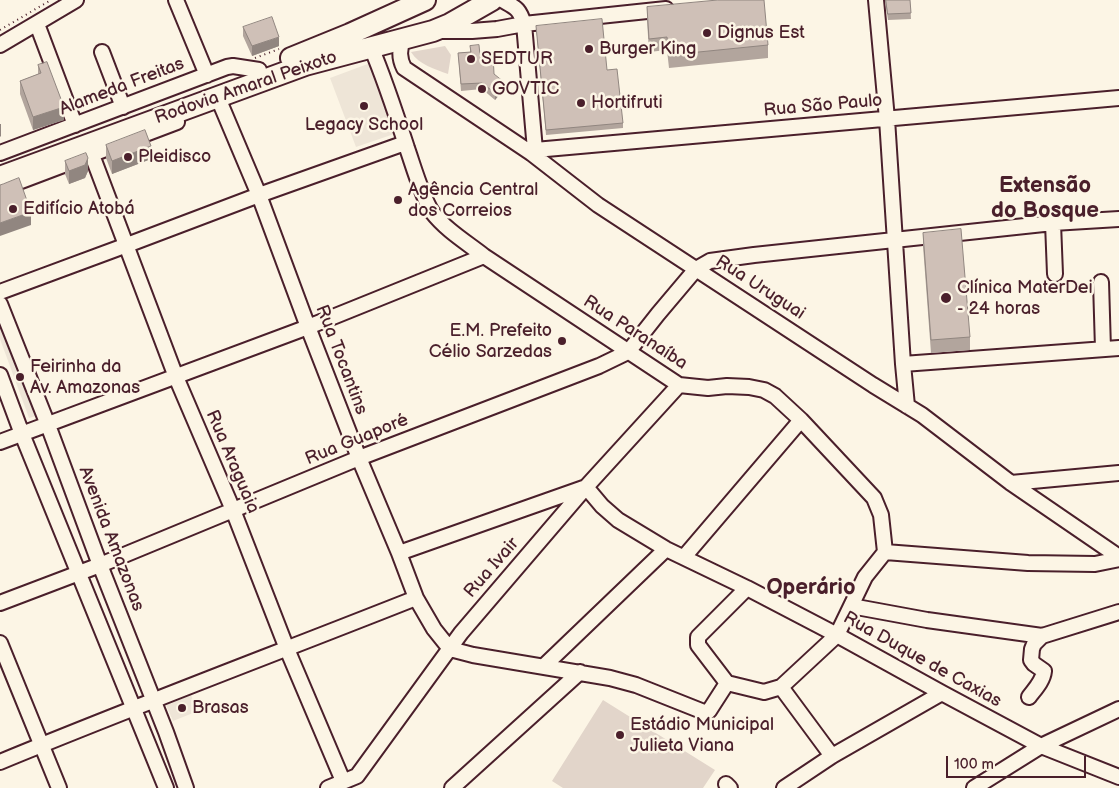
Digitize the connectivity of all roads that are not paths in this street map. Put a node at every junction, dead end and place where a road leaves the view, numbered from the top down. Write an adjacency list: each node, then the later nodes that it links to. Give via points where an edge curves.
1 (76, 0): 9 (street)
2 (176, 0): 18 (street)
3 (425, 0): 8 (highway, Rodovia Amaral Peixoto)
4 (492, 0): 11 (highway, Rodovia Amaral Peixoto)
5 (502, 0): 10 (street, via 517,9)
6 (876, 0): 24 (street)
7 (682, 8): 10 (street)
8 (390, 16): 14 (highway, via 374,30); 17 (highway, Rodovia Amaral Peixoto)
9 (37, 24): 13 (street); 25 (street)
10 (524, 24): 11 (street, via 489,30); 27 (street)
11 (433, 31): 12 (highway, Rodovia Amaral Peixoto)
12 (403, 40): 14 (highway, Rodovia Amaral Peixoto); 16 (street, via 400,53)
13 (0, 45)
14 (371, 47): 19 (street, Rua Paranaíba); 20 (highway, Rodovia Amaral Peixoto, via 305,65)
15 (102, 52): 23 (street)
16 (404, 68): 19 (street, via 394,68); 27 (street, Rua Uruguai)
17 (259, 70): 18 (street, Alameda Freitas, via 231,66); 30 (highway, Rodovia Amaral Peixoto)
18 (207, 74): 23 (street, Alameda Freitas)
19 (384, 79): 26 (street, Rua Paranaíba)
20 (237, 90): 22 (street); 31 (highway, Rodovia Amaral Peixoto)
21 (1119, 98): 24 (street, Rua São Paulo)
22 (221, 105): 29 (street); 33 (street, Rua Tocantins)
23 (123, 107): 25 (street, Alameda Freitas)
24 (887, 119): 27 (street, Rua São Paulo); 36 (street)
25 (75, 125): 28 (street, Alameda Freitas)
26 (405, 143): 33 (street); 38 (street, Rua Paranaíba, via 430,209 440,222)
27 (533, 152): 39 (street, Rua Uruguai, via 598,205)
28 (0, 153)
29 (92, 155): 32 (street); 37 (street, Rua Araguaia)
30 (0, 167)
31 (0, 176)
32 (0, 190)
33 (259, 195): 37 (street); 44 (street, Rua Tocantins)
34 (1119, 219): 35 (street)
35 (1053, 223): 36 (street); 40 (street)
36 (894, 240): 39 (street, via 710,261); 48 (street)
37 (127, 245): 42 (street); 50 (street, Rua Araguaia)
38 (484, 256): 44 (street); 47 (street, Rua Paranaíba)
39 (696, 269): 47 (street, Rua Guaporé); 52 (street, Rua Uruguai)
40 (1055, 274)
41 (1101, 282): 46 (street)
42 (0, 292)
43 (0, 304): 54 (street, Avenida Amazonas)
44 (308, 326): 50 (street); 57 (street, Rua Tocantins)
45 (1119, 348): 46 (street)
46 (1104, 349): 48 (street)
47 (628, 352): 51 (street, Rua Paranaíba); 57 (street, Rua Guaporé)
48 (903, 364): 52 (street)
49 (0, 375): 55 (street)
50 (176, 376): 54 (street); 61 (street, Rua Araguaia)
51 (679, 385): 53 (street, Rua Paranaíba, via 708,388 749,386 764,390); 60 (street, Rua Ivair)
52 (907, 406): 59 (street, Rua Uruguai)
53 (800, 420): 63 (street, Rua Paranaíba, via 874,498 881,514); 65 (street)
54 (48, 425): 55 (street); 67 (street, Avenida Amazonas)
55 (22, 434): 56 (street); 68 (street)
56 (0, 442)
57 (359, 458): 61 (street, Rua Guaporé); 64 (street, Rua Tocantins)
58 (1119, 473): 59 (street)
59 (1011, 483): 66 (street, Rua Uruguai)
60 (586, 487): 62 (street, Rua Duque de Caxias, via 618,520); 64 (street); 77 (street, Rua Ivair)
61 (233, 510): 67 (street, Rua Guaporé); 78 (street, Rua Araguaia)
62 (666, 549): 65 (street, Rua Duque de Caxias); 79 (street)
63 (885, 552): 66 (street, via 1028,563 1095,564); 72 (street, via 864,577)
64 (398, 553): 70 (street, Rua Tocantins)
65 (684, 558): 69 (street, Rua Duque de Caxias)
66 (1119, 558)
67 (100, 565): 68 (street, Rua Guaporé); 85 (street, Avenida Amazonas)
68 (80, 573): 71 (street, Rua Guaporé); 86 (street)
69 (747, 588): 74 (street, Rua Duque de Caxias); 81 (street, via 698,637 698,645)
70 (416, 598): 77 (street, Rua Tocantins); 78 (street)
71 (0, 604)
72 (851, 606): 74 (street); 75 (street)
73 (1119, 612): 75 (street)
74 (837, 635): 82 (street); 83 (street, Rua Duque de Caxias)
75 (1042, 636): 84 (street, via 1034,644 1032,660 1044,674)
76 (0, 643): 88 (street)
77 (450, 649): 79 (street); 93 (street, Rua Ivair, via 357,776)
78 (287, 650): 85 (street); 93 (street, Rua Araguaia)
79 (544, 666): 80 (street)
80 (580, 672): 81 (street, via 636,685 704,712 709,711); 98 (street)
81 (727, 683): 82 (street, via 764,692)
82 (781, 687): 90 (street)
83 (942, 693): 89 (street, Rua Duque de Caxias); 90 (street)
84 (1029, 697)
85 (153, 700): 86 (street); 96 (street, Avenida Amazonas)
86 (134, 708): 88 (street); 95 (street)
87 (1119, 709): 89 (street)
88 (41, 745): 91 (street); 94 (street)
89 (1041, 746): 92 (street, Rua Duque de Caxias); 100 (street)
90 (832, 756): 99 (street)
91 (0, 762)
92 (1119, 777)
93 (343, 781): 97 (street, Rua Ivair)
94 (59, 788)
95 (166, 788)
96 (186, 788)
97 (328, 788)
98 (452, 788)
99 (784, 788)
100 (974, 788)

